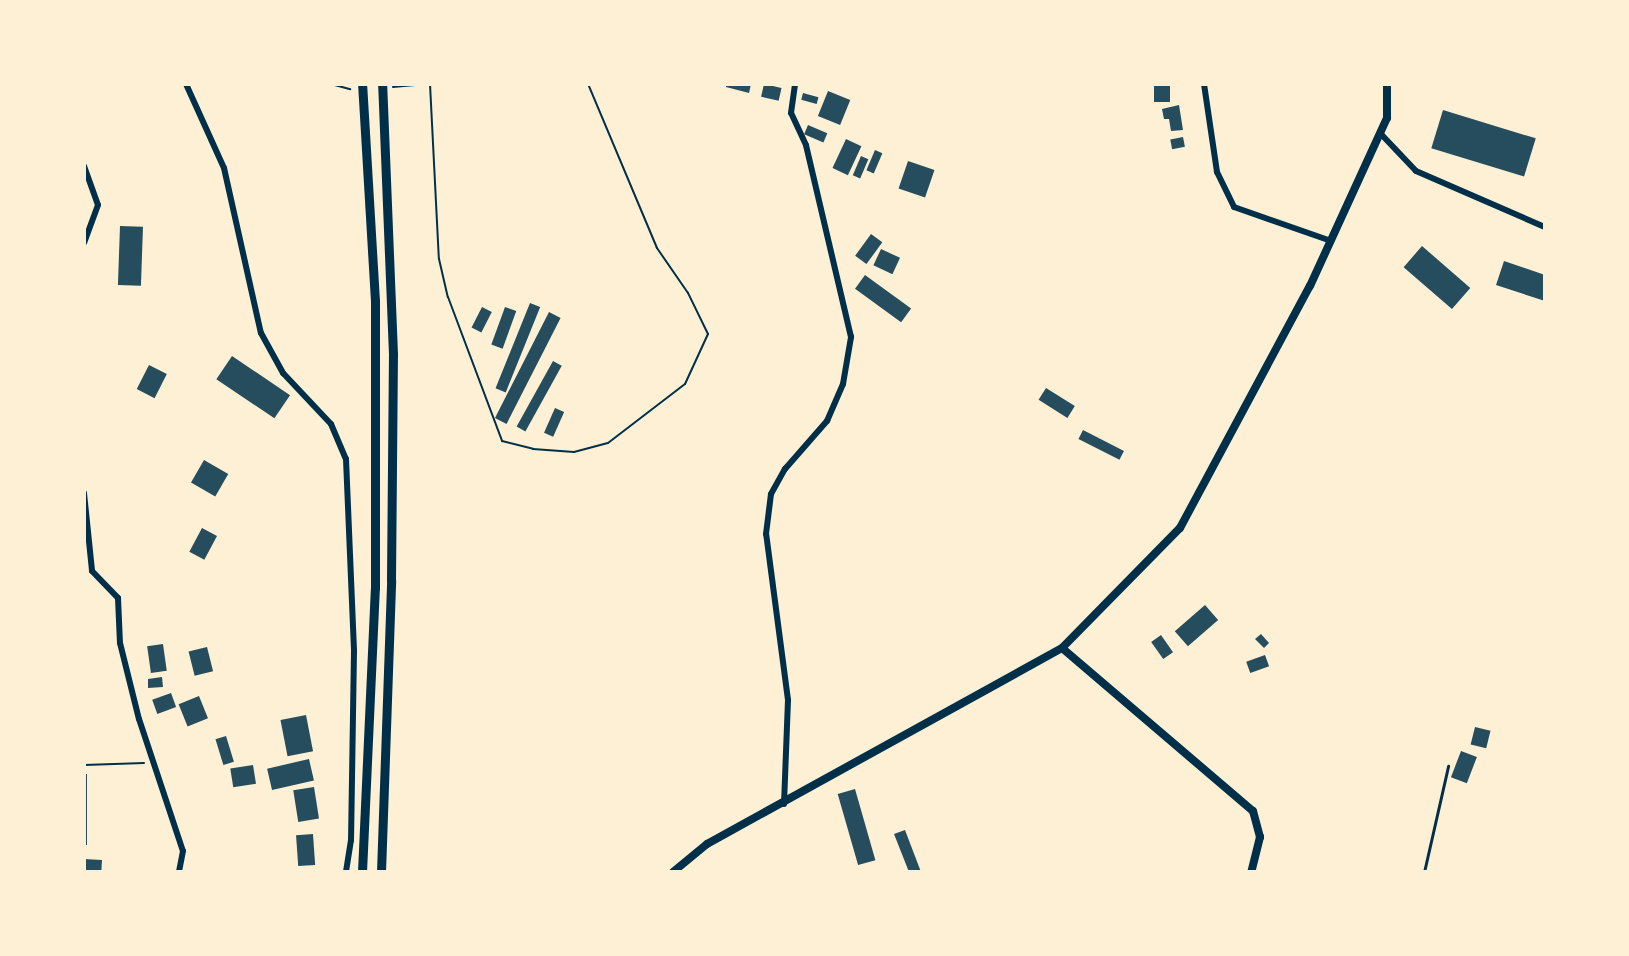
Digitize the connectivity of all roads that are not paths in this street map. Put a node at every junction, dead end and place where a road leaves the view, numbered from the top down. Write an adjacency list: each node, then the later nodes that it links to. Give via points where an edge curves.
1 (186, 84): 17 (street, via 224,168 261,333 283,373 331,424 346,459 354,651 351,840)
2 (362, 84): 18 (main road, via 375,313 375,588)
3 (382, 84): 19 (main road, via 393,354 391,580)
4 (795, 84): 15 (street, via 791,112 806,145 851,337 843,384 827,421 785,469 771,494 766,534 788,700)
5 (1204, 84): 10 (street, via 1217,172 1234,207)
6 (1387, 84): 7 (street, via 1387,118)
7 (1380, 133): 9 (street, via 1416,171); 10 (street)
8 (84, 166): 11 (street, via 98,204)
9 (1545, 227)
10 (1331, 241): 13 (street, via 1180,528)
11 (84, 243)
12 (84, 493): 16 (street, via 92,571 118,598 120,643 139,719 183,851)
13 (1062, 648): 15 (street); 21 (street, via 1253,811 1260,837)
14 (1448, 766): 22 (lane)
15 (784, 804): 20 (street, via 707,844)
16 (179, 872)
17 (346, 872)
18 (362, 872)
19 (381, 872)
20 (673, 872)
21 (1251, 872)
22 (1424, 872)

